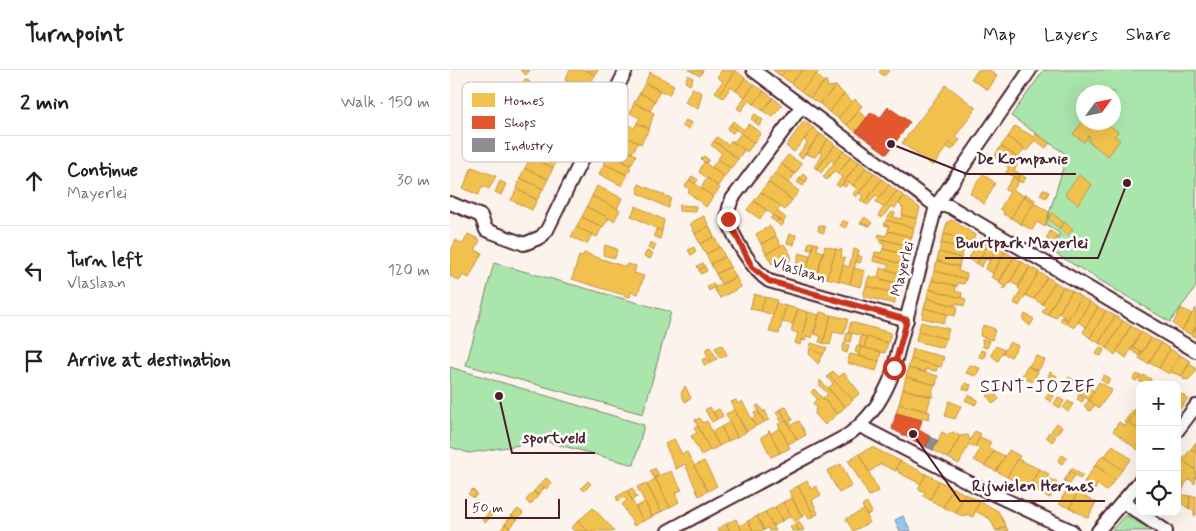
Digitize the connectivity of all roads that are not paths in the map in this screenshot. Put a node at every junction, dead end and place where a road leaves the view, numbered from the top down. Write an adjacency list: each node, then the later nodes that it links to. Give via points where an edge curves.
1 (626, 70): 4 (street)
2 (753, 70): 5 (street)
3 (1028, 71): 8 (street, Mayerlei)
4 (620, 82)
5 (802, 106): 8 (street); 9 (street, Vlaslaan, via 732,199 728,219 752,267 769,281)
6 (580, 162): 7 (street, via 546,230 541,237 524,244 486,230 481,216)
7 (450, 203)
8 (936, 206): 9 (street, Mayerlei); 10 (street, via 949,206)
9 (907, 320): 12 (street, Mayerlei, via 892,378 881,402)
10 (1196, 351)
11 (1196, 406): 13 (street)
12 (860, 426): 17 (street, Mayerlei, via 848,436); 18 (street)
13 (1181, 426)
14 (1136, 486): 15 (street)
15 (1123, 502): 16 (street); 19 (street)
16 (1162, 530)
17 (668, 531)
18 (1072, 531)
19 (1098, 531)

